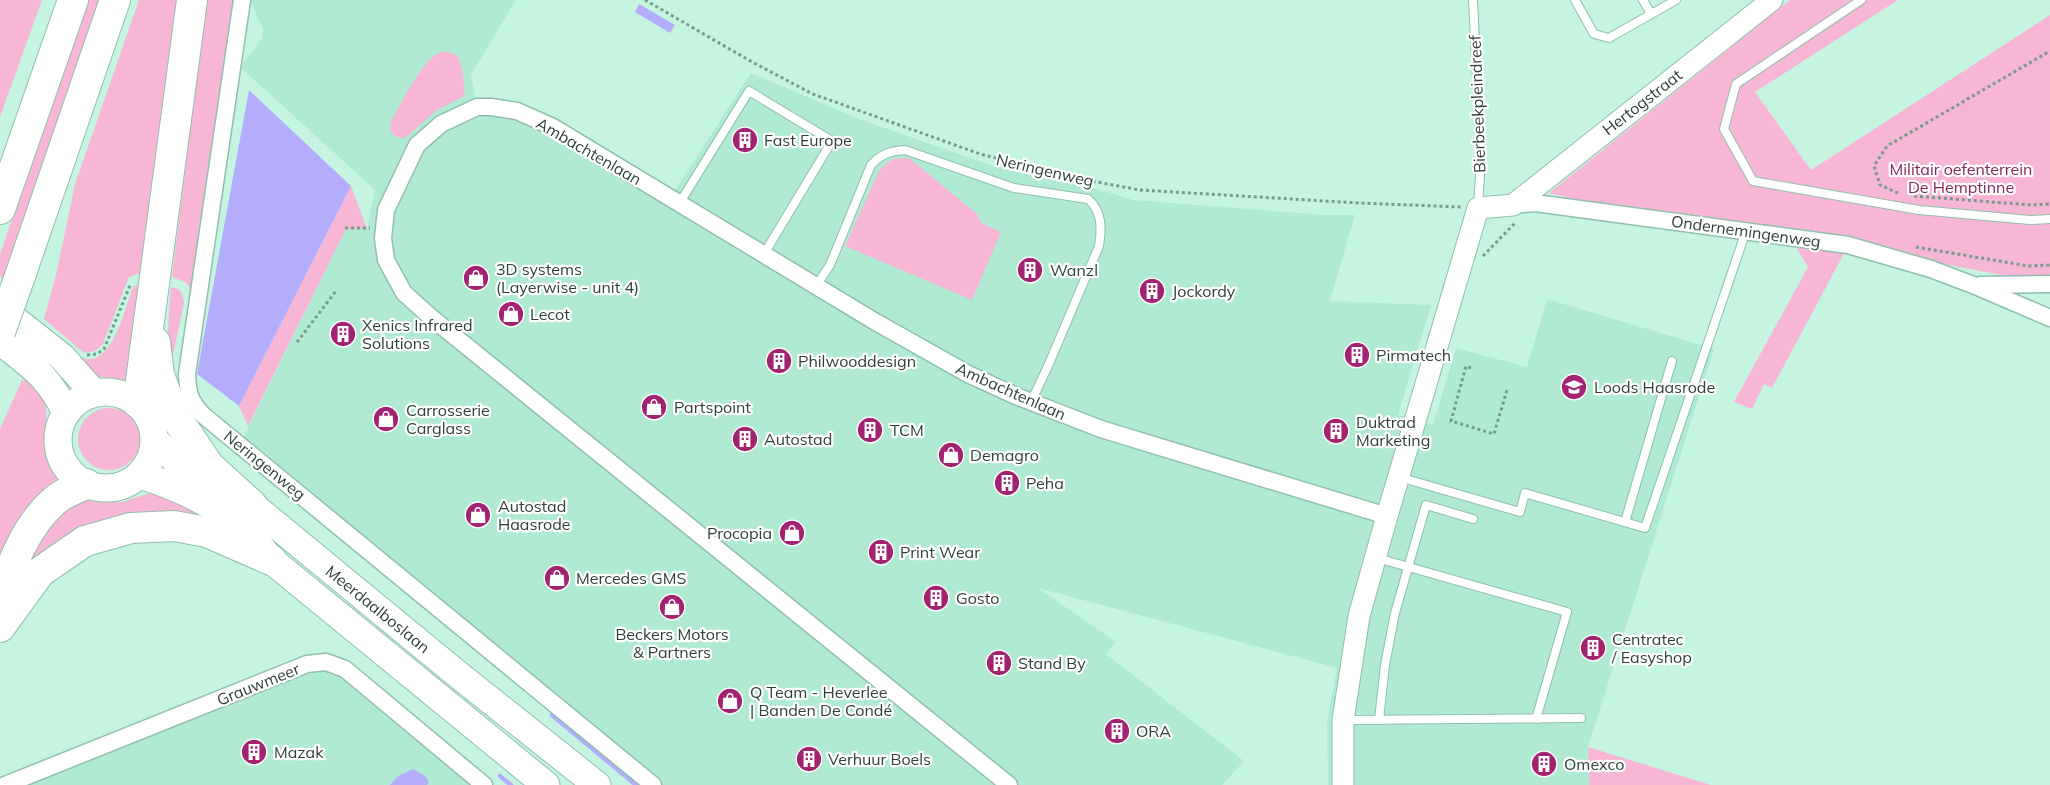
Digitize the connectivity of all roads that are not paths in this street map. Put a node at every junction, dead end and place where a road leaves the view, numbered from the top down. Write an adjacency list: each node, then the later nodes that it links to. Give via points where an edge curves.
1 (73, 0): 15 (highway)
2 (116, 0): 25 (highway, bridge)
3 (192, 0): 23 (highway)
4 (242, 0): 54 (street, Neringenweg, via 187,374 192,404)
5 (1473, 0): 14 (lane, Bierbeekpleindreef, via 1481,159)
6 (1575, 0): 11 (lane, via 1594,34 1609,38)
7 (1643, 0): 11 (lane)
8 (1676, 0): 11 (lane)
9 (1772, 0): 13 (street, Hertogstraat)
10 (1861, 0): 16 (lane, via 1736,84 1724,129 1753,181 1918,210)
11 (1651, 14)
12 (680, 204): 18 (street, Ambachtenlaan); 18 (lane, via 749,91 832,141); 55 (street, Ambachtenlaan, via 553,127 518,111 477,107 441,124 417,145 386,210 386,260 404,293 433,319)
13 (1513, 205): 14 (street); 17 (street, Ondernemingenweg, via 1535,204)
14 (1478, 208): 34 (street)
15 (0, 209)
16 (2050, 219)
17 (1746, 231): 20 (street, Ondernemingenweg, via 1848,245); 39 (lane, via 1646,528)
18 (764, 254): 21 (street, Ambachtenlaan)
19 (2050, 284): 20 (street, Ondernemingenweg)
20 (1973, 285): 24 (street, Ondernemingenweg)
21 (816, 286): 29 (street, Ambachtenlaan, via 968,374); 29 (lane, via 830,265 871,165 890,151 905,150 1014,188 1088,199 1099,214 1099,246)
22 (0, 308): 28 (highway, via 62,357)
23 (152, 312): 30 (highway); 36 (highway, via 159,375 173,413 209,466)
24 (2050, 318)
25 (0, 332)
26 (0, 341): 31 (highway, via 46,378)
27 (1672, 362): 39 (lane)
28 (94, 393): 30 (highway, via 110,391); 31 (highway)
29 (1030, 402): 37 (street, Ambachtenlaan, via 1101,429)
30 (138, 403): 32 (highway, Meerdaalboslaan, via 153,426)
31 (66, 413): 35 (highway, via 58,443 61,458 69,471)
32 (155, 440): 33 (highway, via 148,465); 36 (highway, Meerdaalboslaan, via 188,469)
33 (140, 475): 35 (highway, via 111,488); 41 (highway, Meerdaalboslaan, via 173,485 225,515 247,532)
34 (1399, 477): 37 (street); 39 (lane, via 1520,512 1525,493)
35 (86, 484): 44 (highway, via 54,501 37,520 13,561)
36 (252, 505): 43 (highway, Meerdaalboslaan)
37 (1387, 516): 40 (street)
38 (1473, 519): 42 (lane, via 1426,505)
39 (1625, 522)
40 (1375, 558): 42 (lane); 48 (street, via 1359,616)
41 (271, 560): 43 (highway, Meerdaalboslaan); 45 (highway, via 207,532 174,526 131,528 85,541 40,572)
42 (1407, 567): 47 (lane, via 1567,612); 49 (lane, via 1385,664)
43 (319, 580): 52 (highway, Meerdaalboslaan); 53 (highway, Meerdaalboslaan)
44 (0, 597)
45 (0, 627)
46 (1581, 718): 47 (lane)
47 (1536, 719): 49 (lane)
48 (1343, 720): 49 (lane); 56 (street)
49 (1379, 720)
50 (5, 785): 51 (street, Grauwmeer, via 307,664 326,662 345,669)
51 (484, 785)
52 (546, 785)
53 (597, 785)
54 (653, 785)
55 (1009, 785)
56 (1343, 785)

